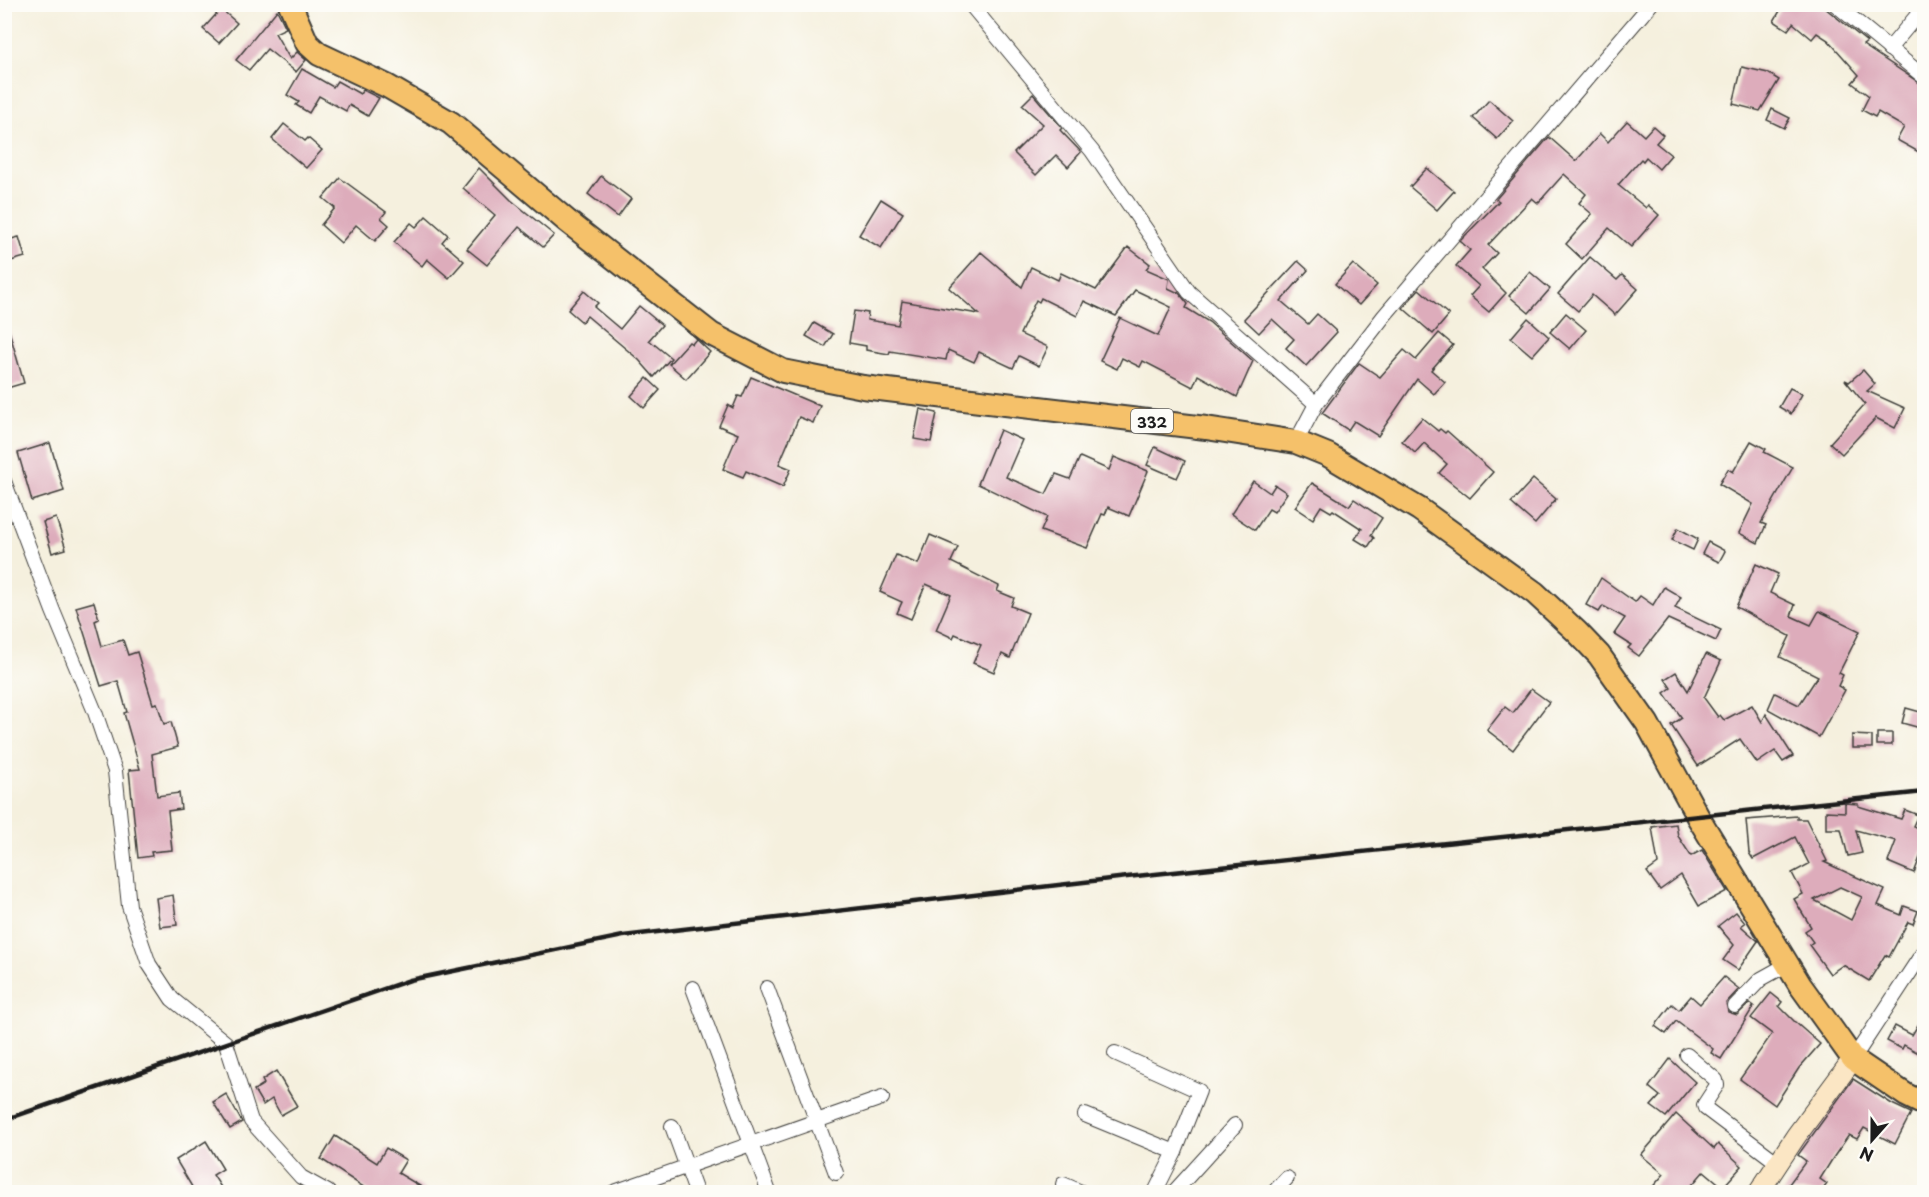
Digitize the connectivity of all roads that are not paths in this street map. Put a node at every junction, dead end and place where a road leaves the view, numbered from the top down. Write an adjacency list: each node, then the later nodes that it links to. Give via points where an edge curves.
1 (290, 4): 9 (main road, 332, via 307,43 319,54 387,86 451,123 711,334 783,371 862,387 1218,429)
2 (970, 4): 8 (street, via 1092,151 1189,292)
3 (1651, 4): 8 (street, via 1384,316)
4 (1834, 4): 6 (street)
5 (1924, 7): 6 (street)
6 (1889, 49): 7 (street)
7 (1924, 77)
8 (1316, 404): 9 (street)
9 (1296, 442): 12 (main road, 332, via 1328,455 1419,509 1535,593 1599,655 1647,723 1698,817)
10 (4, 481): 32 (street, via 96,712 115,771 129,906 149,964 172,999 226,1044 251,1121 301,1177)
11 (1924, 951): 18 (street)
12 (1788, 964): 15 (street, via 1761,979); 18 (main road, 332)
13 (693, 988): 25 (street)
14 (767, 988): 22 (street)
15 (1735, 1006)
16 (1115, 1053): 26 (street, via 1199,1091)
17 (1687, 1055): 27 (street, via 1716,1080 1705,1108)
18 (1853, 1059): 20 (main road); 27 (street)
19 (882, 1098): 22 (street)
20 (1924, 1104)
21 (1085, 1115): 26 (street)
22 (817, 1120): 25 (street); 29 (street)
23 (1235, 1125): 38 (street)
24 (672, 1126): 28 (street)
25 (751, 1144): 28 (street); 35 (street)
26 (1174, 1152): 37 (street)
27 (1778, 1163): 40 (street)
28 (687, 1167): 33 (street); 34 (street)
29 (836, 1173)
30 (1287, 1178): 39 (street)
31 (1063, 1184): 36 (street)
32 (328, 1192)
33 (614, 1192)
34 (696, 1192)
35 (769, 1192)
36 (1081, 1192)
37 (1155, 1192)
38 (1174, 1192)
39 (1274, 1192)
40 (1758, 1192)

